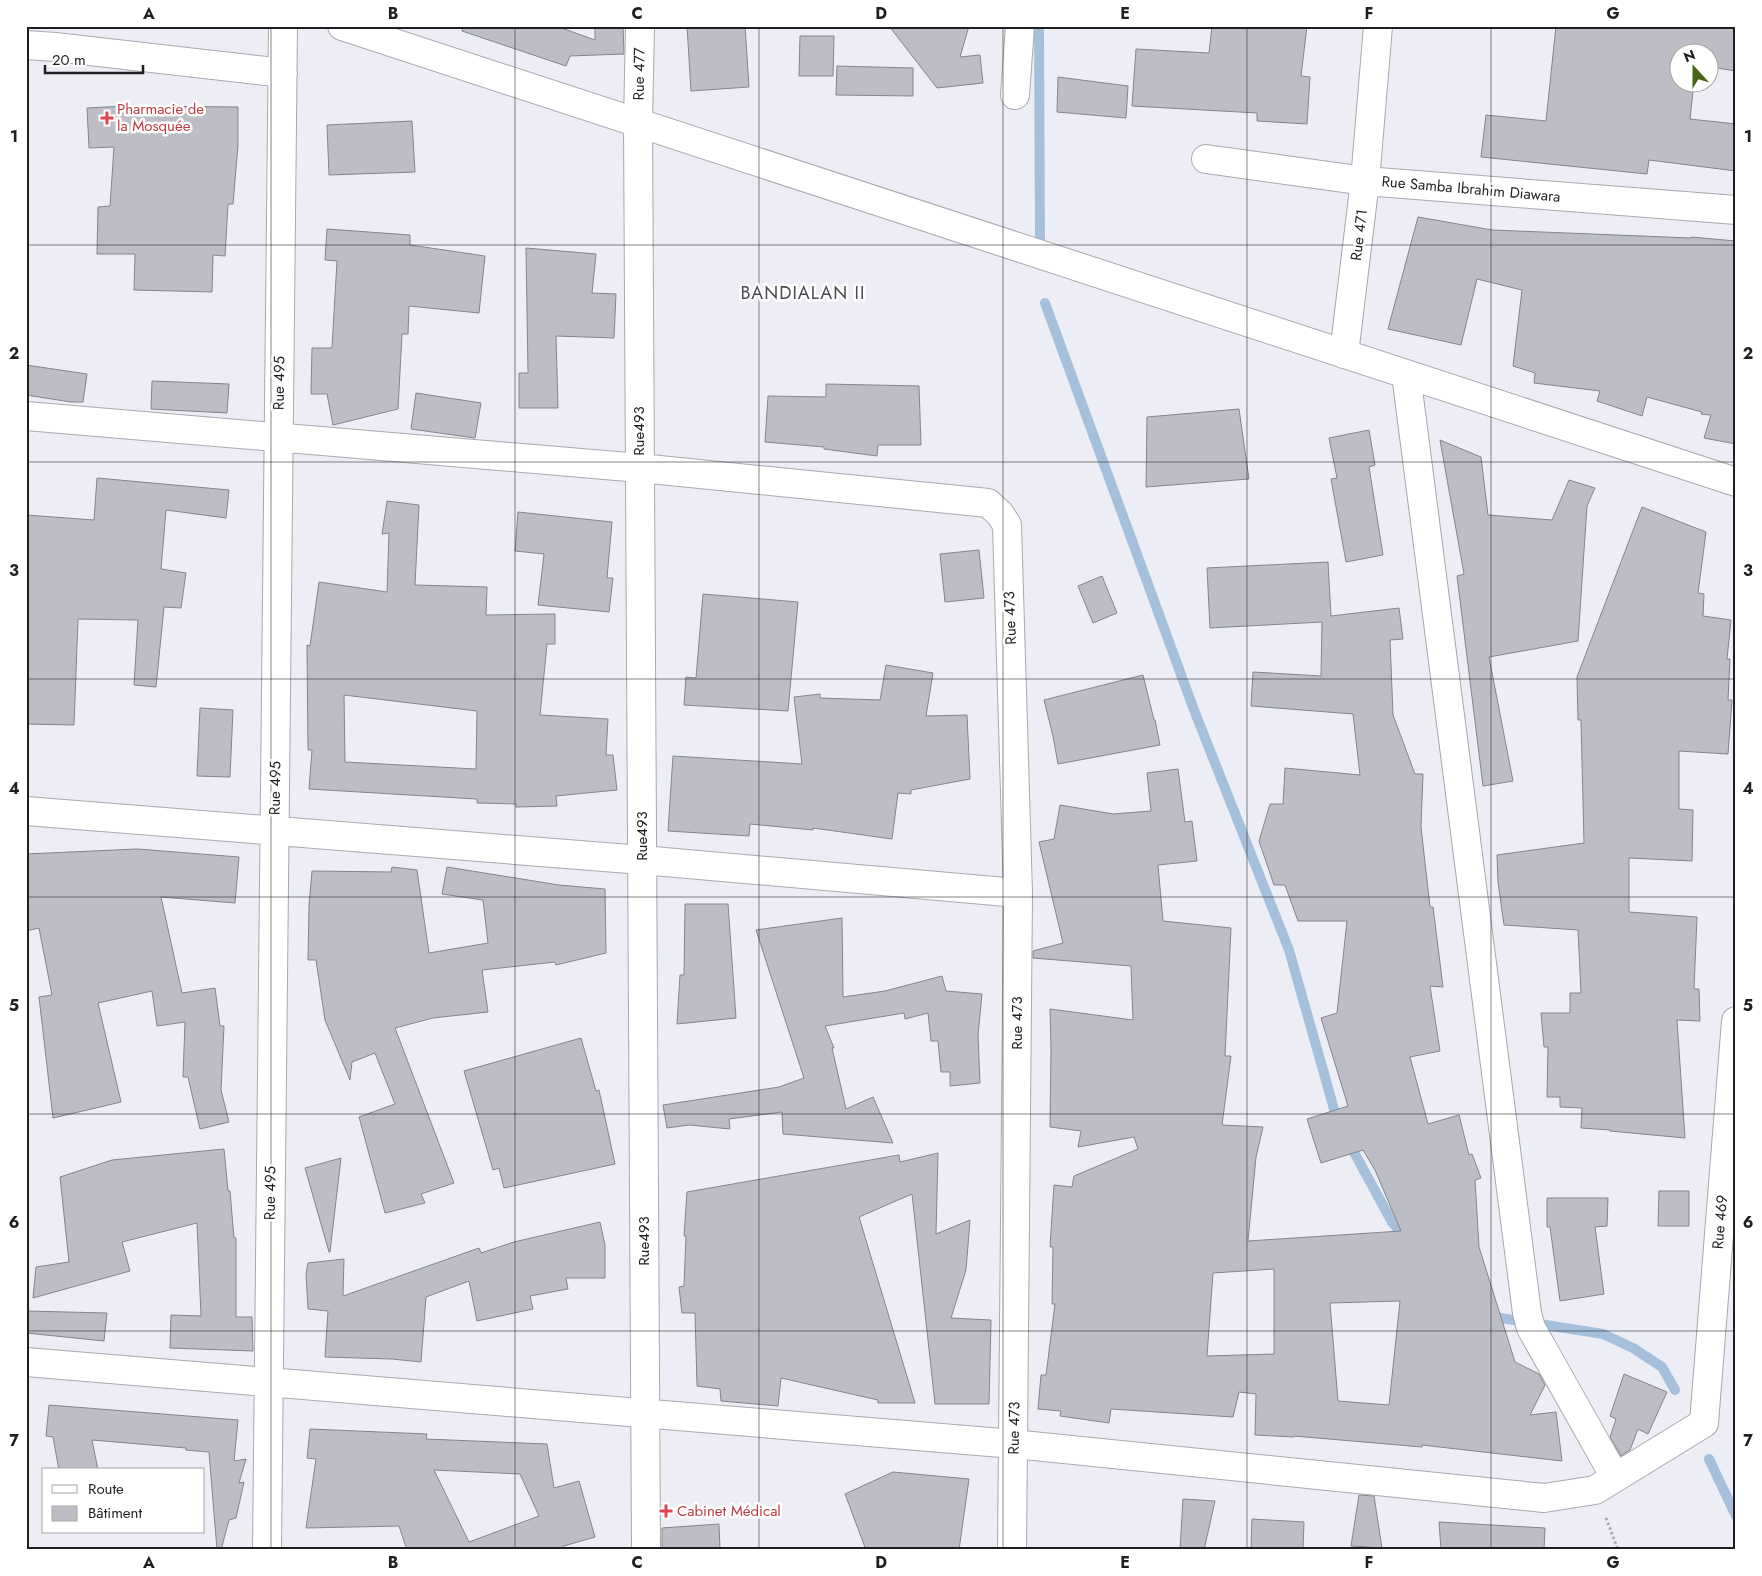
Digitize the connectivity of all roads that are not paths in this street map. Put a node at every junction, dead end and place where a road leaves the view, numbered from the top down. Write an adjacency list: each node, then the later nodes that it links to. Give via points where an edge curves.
1 (283, 26): 8 (street, Rue 495)
2 (342, 26): 10 (street)
3 (640, 26): 10 (street, Rue 477)
4 (1020, 26): 9 (street)
5 (1378, 26): 12 (street, Rue 471)
6 (58, 37): 7 (street); 8 (street)
7 (26, 45)
8 (283, 73): 17 (street, Rue 495)
9 (1015, 95)
10 (638, 122): 14 (street); 18 (street, Rue493)
11 (1206, 159): 12 (street, Rue Samba Ibrahim Diawara)
12 (1365, 181): 13 (street, Rue Samba Ibrahim Diawara); 14 (street, Rue 471)
13 (1736, 210)
14 (1344, 354): 15 (street)
15 (1406, 374): 19 (street); 29 (street, via 1529,1320)
16 (26, 416): 17 (street)
17 (279, 438): 18 (street); 21 (street, Rue 495)
18 (640, 468): 22 (street, Rue493); 23 (street, Rue 473, via 988,503 1000,514 1007,525)
19 (1736, 482)
20 (26, 811): 21 (street)
21 (274, 832): 22 (street); 26 (street, Rue 495)
22 (642, 860): 23 (street); 27 (street, Rue493)
23 (1018, 893): 28 (street, Rue 473)
24 (1736, 1021): 29 (street, Rue 469, via 1704,1423)
25 (26, 1362): 26 (street)
26 (268, 1381): 27 (street); 30 (street, Rue 495)
27 (645, 1413): 28 (street); 31 (street, Rue493)
28 (1014, 1444): 29 (street, via 1544,1498 1594,1490); 32 (street, Rue 473)
29 (1615, 1477)
30 (267, 1550)
31 (646, 1550)
32 (1012, 1550)

